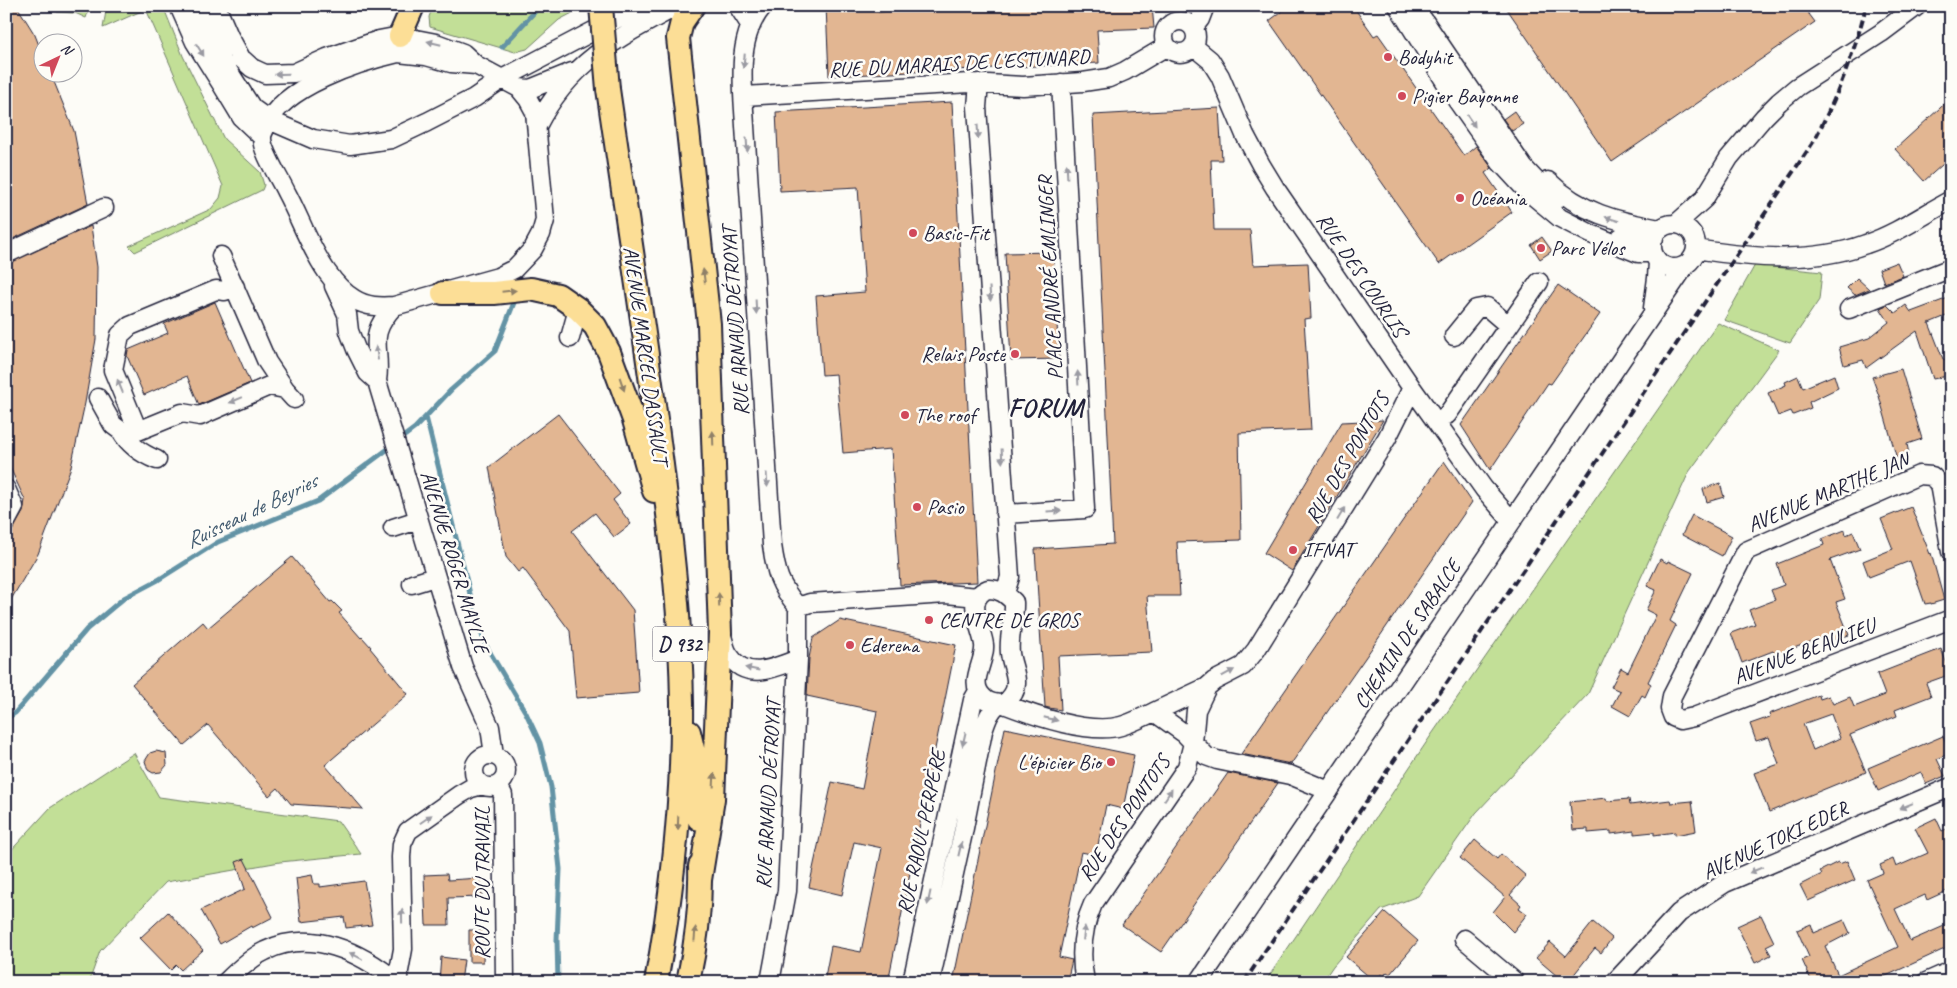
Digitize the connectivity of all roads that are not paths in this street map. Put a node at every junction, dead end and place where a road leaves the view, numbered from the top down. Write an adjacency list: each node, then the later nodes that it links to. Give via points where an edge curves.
1 (179, 6): 28 (street, one-way to 28, via 195,42 242,118)
2 (198, 6): 26 (street, via 222,61 252,108)
3 (216, 6): 17 (street, one-way to 3, via 327,58 294,73 265,74 241,58)
4 (413, 6): 17 (main road)
5 (601, 6): 64 (main road, AVENUE MARCEL DASSAULT, bridge, via 608,89 656,413)
6 (641, 6): 21 (street)
7 (677, 6): 20 (street, via 607,46)
8 (693, 6): 69 (main road, one-way to 8, via 709,324 678,38 682,22)
9 (738, 6): 16 (street)
10 (764, 6): 16 (street, RUE ARNAUD DÉTROYAT)
11 (1205, 6): 15 (street, via 1200,19)
12 (1398, 6): 32 (street, one-way to 32, via 1456,99 1501,163 1525,189 1560,218 1638,253)
13 (1917, 6): 29 (street, via 1779,102 1729,158)
14 (1421, 10): 32 (street, one-way to 14, via 1588,210 1558,191 1532,162 1462,60); 32 (street, via 1524,168 1548,196 1592,225 1623,238 1637,243)
15 (1184, 19): 18 (street, via 1167,27 1164,37); 19 (street, via 1196,38)
16 (751, 26): 25 (street, RUE ARNAUD DÉTROYAT, one-way to 25, via 745,48)
17 (400, 36): 21 (street, one-way to 17, via 463,53 436,43)
18 (1167, 46): 19 (street, via 1180,53); 23 (street, RUE DU MARAIS DE L'ESTUNARD, via 1109,78)
19 (1193, 46): 50 (street, RUE DES COURLIS, via 1210,60 1220,76 1260,165)
20 (575, 71): 24 (street, via 530,88); 27 (street, via 552,99)
21 (492, 73): 24 (street); 26 (street, via 426,56 398,53 363,61 306,87 282,104); 26 (street, via 474,98 391,139 350,145 313,139)
22 (979, 83): 23 (street, RUE DU MARAIS DE L'ESTUNARD, via 1022,86); 25 (street, RUE DU MARAIS DE L'ESTUNARD); 56 (street, one-way to 56, via 977,107)
23 (1061, 83): 56 (street, PLACE ANDRÉ EMLINGER, one-way to 23, via 1085,509)
24 (519, 88): 27 (street, via 535,112)
25 (744, 96): 67 (street, RUE ARNAUD DÉTROYAT, one-way to 67, via 772,544 775,567 784,590)
26 (269, 120): 28 (street)
27 (537, 126): 41 (street, via 544,220 533,249 514,269 498,277)
28 (262, 137): 38 (street, AVENUE ROGER MAYLIE, via 268,157)
29 (1704, 199): 32 (street); 33 (street)
30 (1951, 200): 33 (street, via 1892,234 1867,244 1814,256 1738,255)
31 (104, 208): 34 (street)
32 (1660, 241): 33 (street, via 1687,228); 36 (street, via 1662,265 1673,269); 45 (street, CHEMIN DE SABALCE)
33 (1695, 243): 36 (street, via 1692,259)
34 (6, 254)
35 (221, 256): 40 (street)
36 (1685, 266): 45 (street, CHEMIN DE SABALCE)
37 (1951, 268): 44 (street)
38 (327, 272): 42 (street, via 354,300 378,307); 49 (street, AVENUE ROGER MAYLIE, via 344,307 356,349 368,373)
39 (1539, 282): 46 (street)
40 (235, 287): 53 (street, one-way to 40, via 114,370 120,335 130,326 216,290); 53 (street, one-way to 53, via 283,391 200,416 182,414)
41 (443, 293): 42 (street); 43 (main road, one-way to 43, via 531,289 558,295)
42 (394, 306): 49 (street, AVENUE ROGER MAYLIE, one-way to 42, via 379,326)
43 (578, 309): 48 (street); 64 (main road, one-way to 64, via 596,326 618,375 634,420)
44 (1849, 309)
45 (1652, 311): 58 (street, CHEMIN DE SABALCE)
46 (1508, 326): 47 (street, via 1487,307 1476,309); 52 (street)
47 (1454, 336)
48 (570, 338)
49 (377, 381): 57 (street, AVENUE ROGER MAYLIE)
50 (1412, 388): 58 (street, RUE DES COURLIS); 71 (street, RUE DES PONTOTS, one-way to 50, via 1243,666 1256,650 1387,438)
51 (98, 398): 53 (street, via 113,425)
52 (1447, 415)
53 (129, 431): 54 (street, via 127,441)
54 (157, 460)
55 (6, 489): 59 (street, via 14,507)
56 (1005, 514): 65 (street, via 1010,578)
57 (418, 520): 60 (street); 62 (street, AVENUE ROGER MAYLIE)
58 (1511, 520): 81 (street, CHEMIN DE SABALCE)
59 (6, 522)
60 (393, 528)
61 (1951, 552): 76 (street, AVENUE MARTHE JAN, via 1938,484 1932,476 1919,476 1746,551 1672,696 1670,709)
62 (435, 577): 63 (street); 78 (street, AVENUE ROGER MAYLIE, via 463,666 490,728)
63 (412, 584)
64 (677, 584): 73 (main road, AVENUE MARCEL DASSAULT / D 932)
65 (1005, 593): 66 (street, via 988,589); 74 (street, RUE RAOUL PERPÈRE, via 1014,602 1010,652 1016,686 1013,695)
66 (978, 597): 67 (street, via 946,594 810,603); 72 (street, RUE RAOUL PERPÈRE, via 976,613 984,648 976,682)
67 (798, 607): 70 (street, RUE ARNAUD DÉTROYAT)
68 (1951, 619): 76 (street, AVENUE BEAULIEU, via 1694,717 1680,720)
69 (720, 633): 70 (street, one-way to 69, via 767,671 753,671 740,666 729,655); 82 (main road, one-way to 69, via 713,799)
70 (798, 659): 90 (street, RUE ARNAUD DÉTROYAT, via 787,891)
71 (1207, 687): 75 (street); 77 (street, RUE DES PONTOTS, via 1196,710)
72 (978, 692): 74 (street, via 986,700); 91 (street, RUE RAOUL PERPÈRE, one-way to 91, via 973,700 958,765)
73 (682, 704): 82 (main road, AVENUE MARCEL DASSAULT, via 697,765); 88 (main road, AVENUE MARCEL DASSAULT, one-way to 88, via 677,844)
74 (1001, 704): 75 (street, one-way to 75, via 1084,727 1103,729 1121,726); 92 (street, RUE RAOUL PERPÈRE, one-way to 74, via 983,731 992,709)
75 (1154, 712): 77 (street)
76 (1673, 717)
77 (1193, 742): 81 (street, via 1206,756 1217,760 1290,775); 93 (street, RUE DES PONTOTS, one-way to 77, via 1083,944 1086,918 1187,767)
78 (494, 755): 79 (street, via 506,766 506,777); 79 (street, via 483,756 476,762 474,773 475,778)
79 (490, 785): 86 (street, one-way to 79, via 403,949 402,844 408,831 471,788); 87 (street, ROUTE DU TRAVAIL, via 504,795)
80 (1951, 787): 96 (street, AVENUE TOKI EDER, one-way to 96, via 1724,883 1679,913)
81 (1329, 791): 94 (street, CHEMIN DE SABALCE)
82 (700, 880): 89 (main road, AVENUE MARCEL DASSAULT, one-way to 82)
83 (1464, 939): 95 (street)
84 (1951, 971): 97 (street)
85 (228, 980): 86 (street, one-way to 85, via 357,956 310,940 264,951)
86 (396, 982)
87 (505, 982)
88 (656, 982)
89 (688, 982)
90 (770, 982)
91 (912, 982)
92 (930, 982)
93 (1085, 982)
94 (1199, 982)
95 (1516, 982)
96 (1615, 982)
97 (1926, 982)

